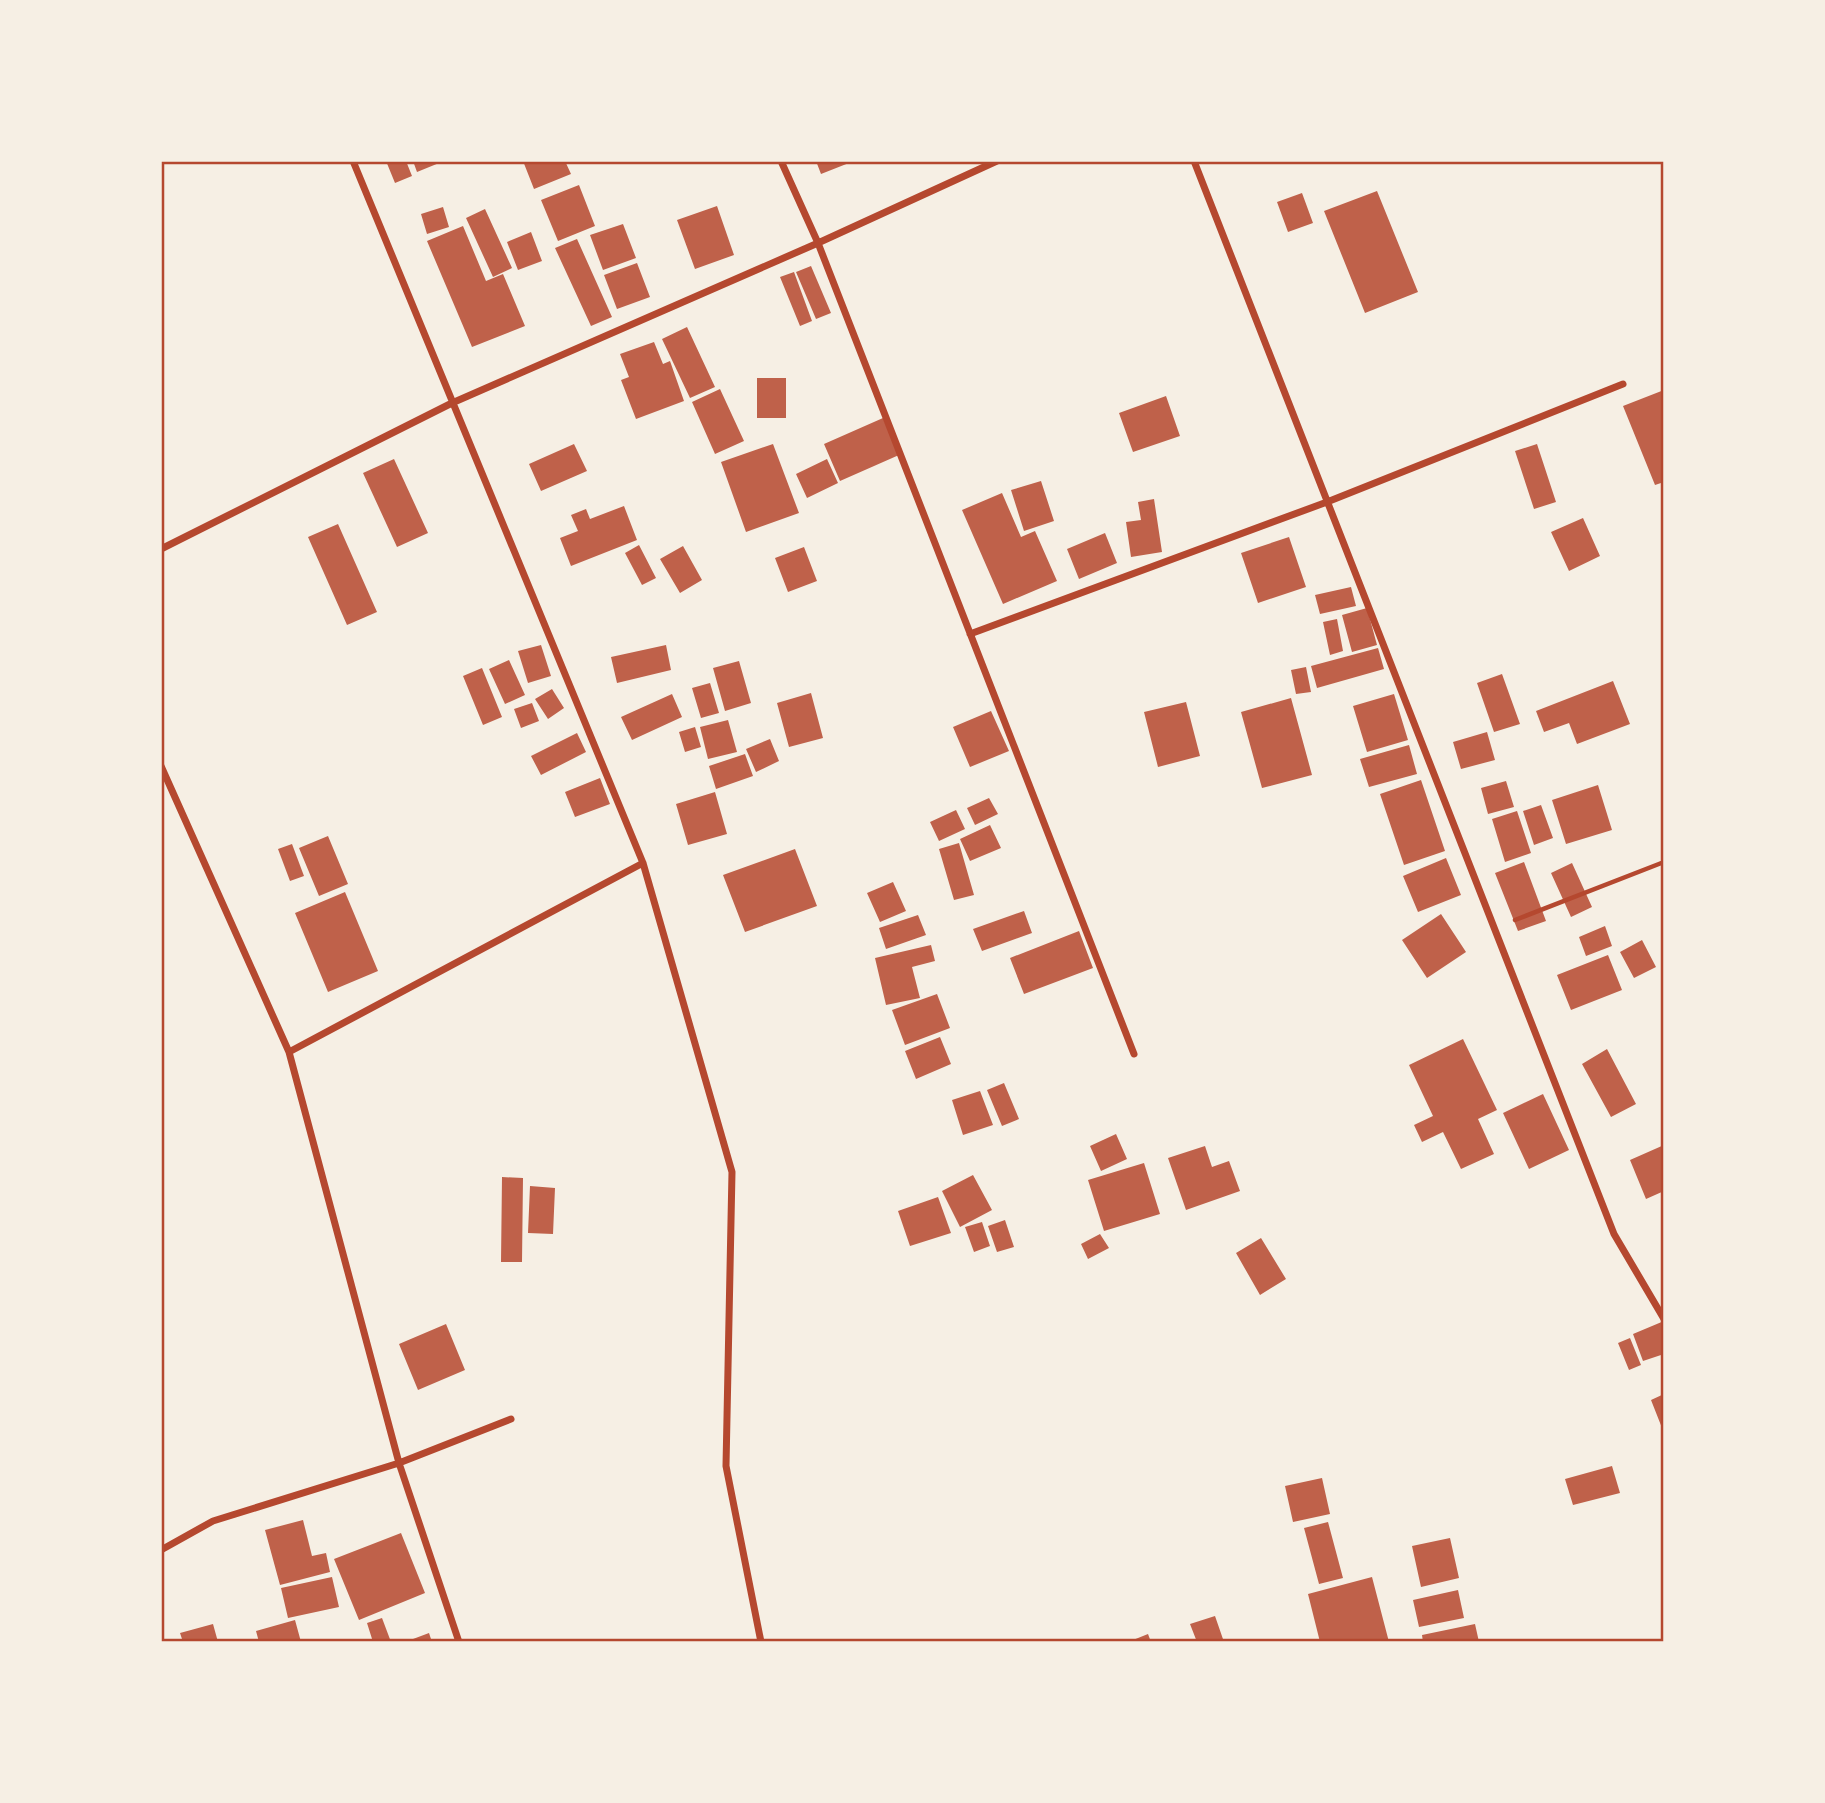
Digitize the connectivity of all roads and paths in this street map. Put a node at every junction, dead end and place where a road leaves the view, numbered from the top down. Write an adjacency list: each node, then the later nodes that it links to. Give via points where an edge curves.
1 (353, 161): 7 (street)
2 (781, 161): 5 (street)
3 (997, 161): 5 (street)
4 (1194, 161): 8 (street)
5 (818, 243): 7 (street); 10 (street)
6 (1623, 384): 8 (street)
7 (452, 403): 9 (street); 13 (street)
8 (1327, 502): 10 (street); 14 (street)
9 (161, 549)
10 (970, 634): 16 (street)
11 (161, 766): 15 (street)
12 (1664, 862): 14 (path)
13 (643, 863): 15 (street); 22 (street, via 732,1172 726,1466)
14 (1494, 928): 17 (street, via 1614,1234)
15 (289, 1052): 19 (street)
16 (1134, 1054)
17 (1664, 1319)
18 (512, 1419): 19 (street)
19 (399, 1463): 20 (street, via 213,1521); 21 (street)
20 (161, 1550)
21 (459, 1642)
22 (761, 1642)

